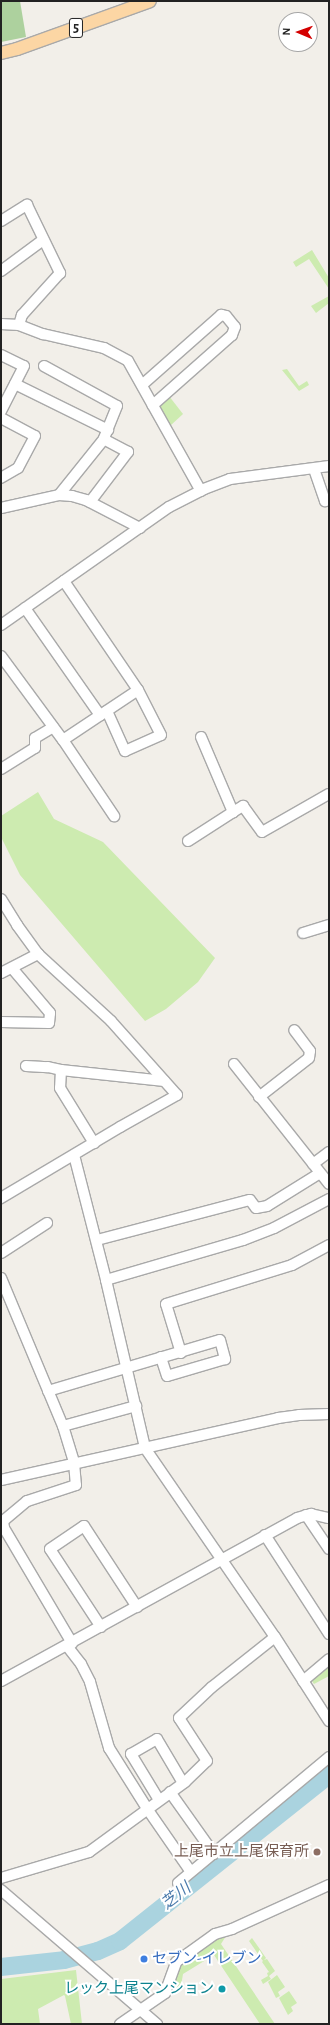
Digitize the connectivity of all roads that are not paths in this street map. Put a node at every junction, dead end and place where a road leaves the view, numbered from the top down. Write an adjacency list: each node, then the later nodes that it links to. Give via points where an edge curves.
1 (150, 1): 2 (main road, 5)
2 (1, 53)
3 (1, 221): 4 (street, via 27,205)
4 (43, 240): 5 (street); 7 (street, via 60,273 22,314)
5 (1, 271)
6 (1, 324): 7 (street)
7 (19, 325): 11 (street, via 43,334 104,348 128,361)
8 (1, 355): 10 (street, via 24,366)
9 (44, 366): 15 (street, via 117,406)
10 (15, 384): 13 (street); 15 (street)
11 (142, 385): 12 (street); 12 (street, via 221,315 226,316 235,327 232,335)
12 (153, 405): 19 (street)
13 (1, 410)
14 (2, 422): 18 (street, via 35,436 18,468)
15 (106, 435): 20 (street); 22 (street, via 128,452)
16 (329, 465): 17 (street)
17 (314, 469): 19 (street, via 230,479); 21 (street, via 325,501)
18 (1, 478)
19 (201, 491): 24 (street, via 169,507)
20 (59, 495): 22 (street); 23 (street)
21 (329, 500)
22 (90, 502): 24 (street)
23 (1, 508)
24 (140, 528): 25 (street)
25 (64, 581): 26 (street); 29 (street)
26 (25, 608): 27 (street); 30 (street)
27 (1, 625)
28 (1, 656): 31 (street)
29 (138, 690): 30 (street); 30 (street, via 161,736 125,751)
30 (103, 713): 33 (street)
31 (53, 727): 33 (street); 34 (street, via 35,738 35,748)
32 (201, 737): 36 (street)
33 (63, 740): 37 (street)
34 (1, 769)
35 (329, 794): 36 (street, via 262,832 243,806)
36 (233, 812): 38 (street)
37 (114, 816)
38 (188, 842)
39 (1, 900): 42 (street)
40 (329, 925): 41 (street)
41 (303, 932)
42 (38, 954): 43 (street); 50 (street, via 111,1021)
43 (12, 968): 44 (street); 45 (street, via 50,1013 49,1022)
44 (1, 973)
45 (1, 1022)
46 (294, 1030): 51 (street, via 310,1051 308,1058)
47 (234, 1064): 51 (street)
48 (26, 1066): 49 (street, via 48,1066)
49 (61, 1070): 50 (street); 52 (street, via 60,1088)
50 (164, 1081): 52 (street, via 177,1095)
51 (259, 1097): 55 (street)
52 (94, 1142): 54 (street)
53 (329, 1152): 55 (street)
54 (74, 1155): 58 (street); 61 (street)
55 (313, 1164): 56 (street)
56 (320, 1173): 57 (street); 61 (street, via 267,1206 256,1208 250,1200)
57 (329, 1184)
58 (1, 1198)
59 (329, 1199): 65 (street, via 274,1228 243,1240)
60 (47, 1223): 63 (street)
61 (97, 1240): 65 (street)
62 (329, 1245): 66 (street, via 292,1265 166,1304)
63 (1, 1253)
64 (1, 1278): 69 (street)
65 (106, 1280): 68 (street)
66 (180, 1353): 67 (street); 67 (street, via 220,1340 225,1359 167,1376)
67 (161, 1357): 68 (street)
68 (127, 1369): 69 (street); 70 (street)
69 (48, 1391): 72 (street)
70 (136, 1406): 72 (street); 73 (street)
71 (329, 1414): 73 (street, via 299,1414)
72 (63, 1426): 74 (street)
73 (145, 1448): 74 (street); 80 (street)
74 (74, 1463): 75 (street); 85 (street, via 76,1485 27,1501 3,1522 4,1528)
75 (1, 1480)
76 (306, 1515): 77 (street); 78 (street); 79 (street)
77 (329, 1518)
78 (265, 1535): 80 (street); 83 (street)
79 (329, 1549)
80 (222, 1559): 81 (street); 84 (street)
81 (137, 1607): 82 (street); 82 (street, via 84,1526 50,1549)
82 (101, 1627): 85 (street)
83 (329, 1634)
84 (275, 1637): 88 (street); 91 (street, via 212,1686 179,1718 207,1761)
85 (70, 1644): 87 (street); 94 (street, via 90,1682 109,1748)
86 (329, 1659): 88 (street)
87 (1, 1681)
88 (302, 1681): 89 (street)
89 (329, 1721)
90 (329, 1757): 95 (street)
91 (183, 1784): 92 (street); 93 (street, via 157,1739 131,1754)
92 (170, 1792): 93 (street); 95 (street)
93 (159, 1800): 94 (street)
94 (148, 1810): 96 (street); 97 (street, via 89,1852)
95 (214, 1854): 96 (street)
96 (191, 1872): 98 (street)
97 (1, 1878)
98 (178, 1883)
99 (328, 1888): 101 (street, via 215,1934 176,1962 165,1993)
100 (1, 1890): 101 (street)
101 (142, 2010): 102 (street); 103 (street)
102 (126, 2022)
103 (157, 2024)

